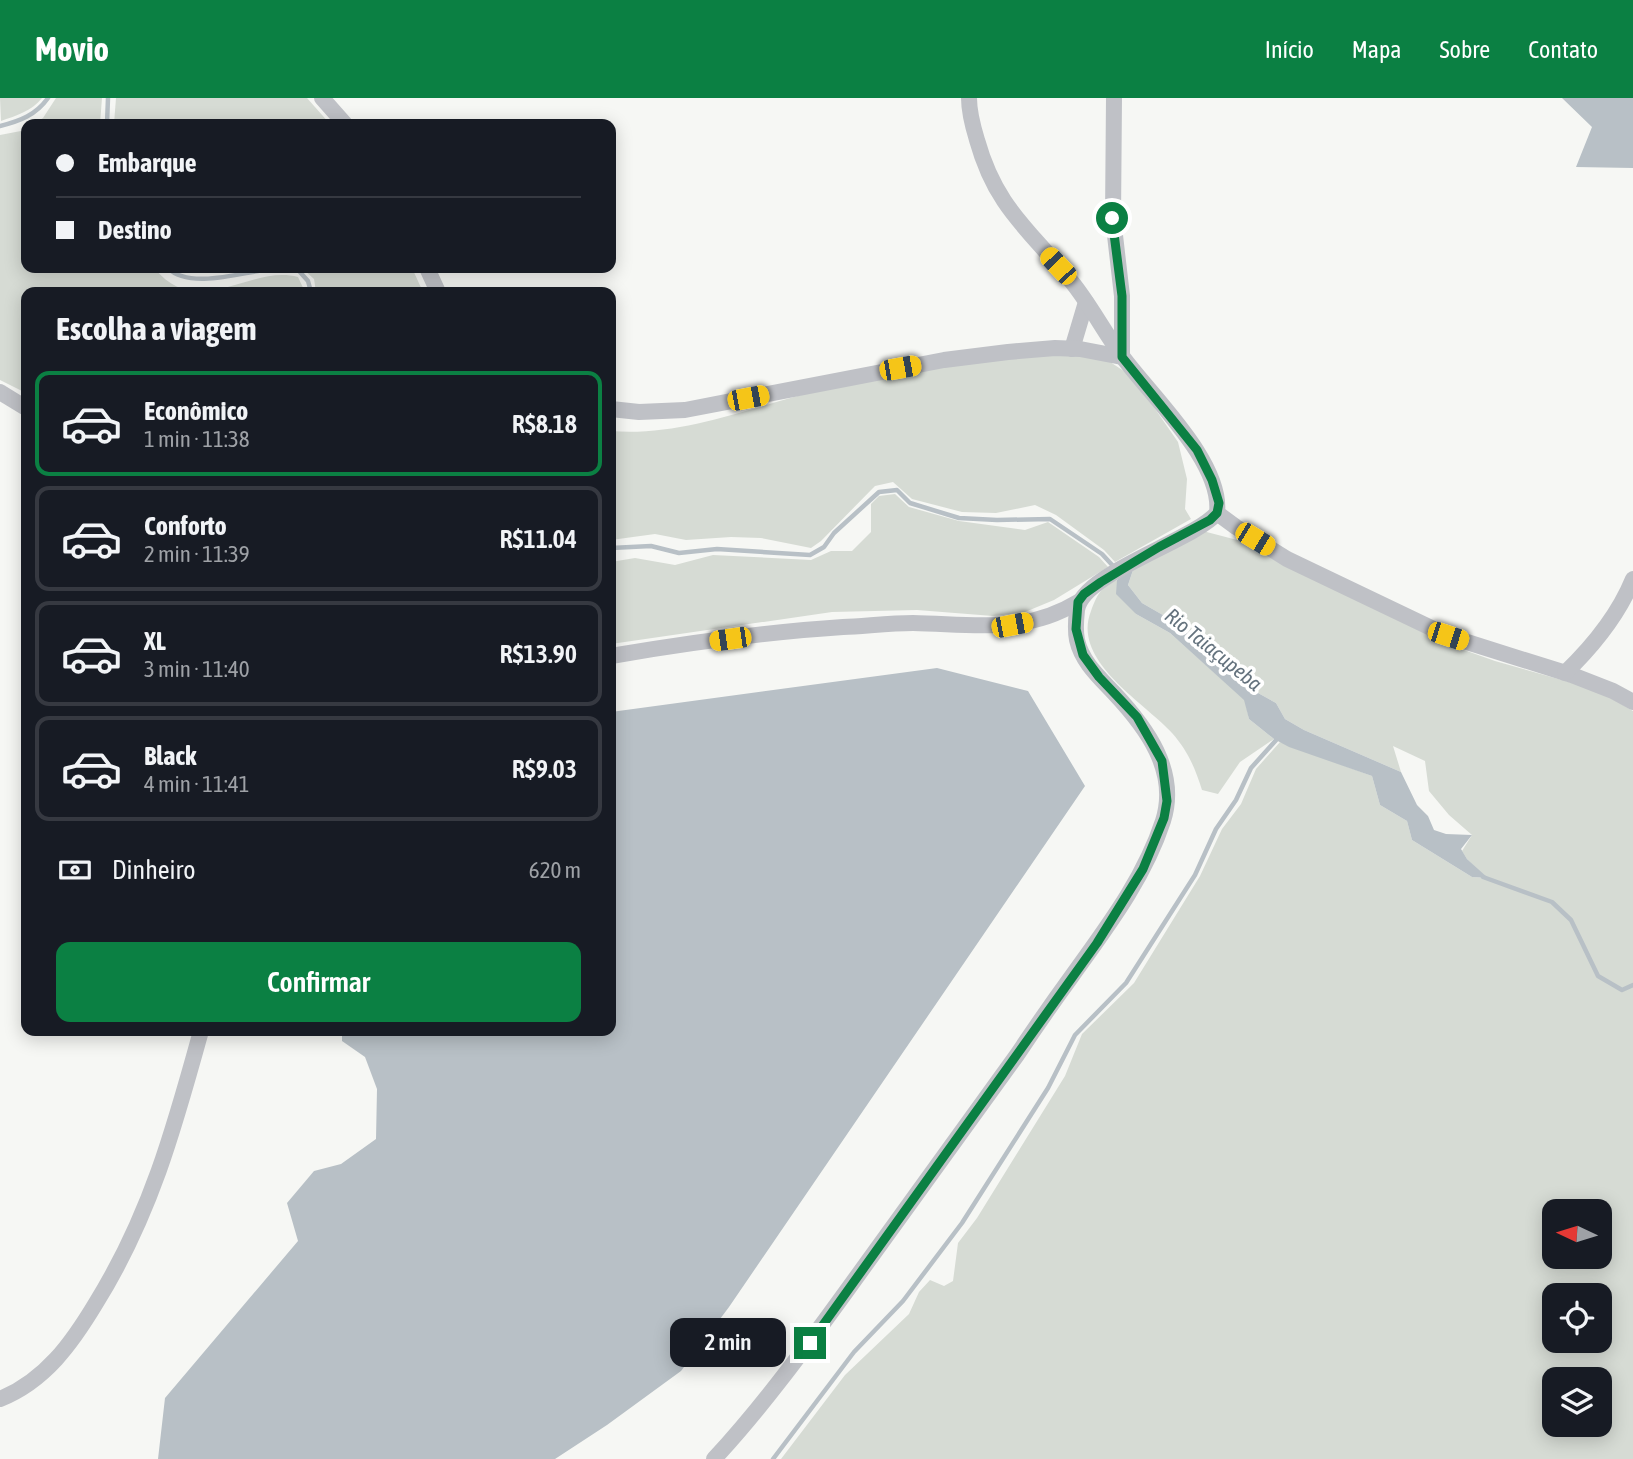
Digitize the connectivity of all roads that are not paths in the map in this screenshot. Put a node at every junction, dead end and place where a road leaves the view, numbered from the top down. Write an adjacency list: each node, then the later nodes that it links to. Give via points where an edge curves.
1 (322, 98): 4 (lane)
2 (970, 98): 5 (lane, via 975,135 994,187)
3 (1114, 98): 7 (lane, via 1112,218 1122,296)
4 (341, 119)
5 (1086, 302): 6 (lane); 7 (lane)
6 (1072, 349): 7 (lane); 10 (lane, via 944,360 685,410)
7 (1122, 357): 11 (lane, via 1197,450 1212,480)
8 (0, 393): 9 (lane)
9 (21, 405)
10 (616, 410)
11 (1217, 513): 13 (lane, via 1101,582); 15 (lane, via 1287,559 1448,636)
12 (1633, 579): 15 (lane, via 1590,649)
13 (1078, 602): 14 (lane, via 1040,620 1012,625 840,627); 19 (lane, via 1076,629 1083,655 1137,717 1162,761 1167,801 1147,860 1097,943 932,1175 810,1343)
14 (616, 655)
15 (1565, 673): 16 (lane)
16 (1633, 702)
17 (200, 1036): 18 (lane, via 160,1174 116,1270 82,1326 48,1368)
18 (0, 1399)
19 (714, 1459)

